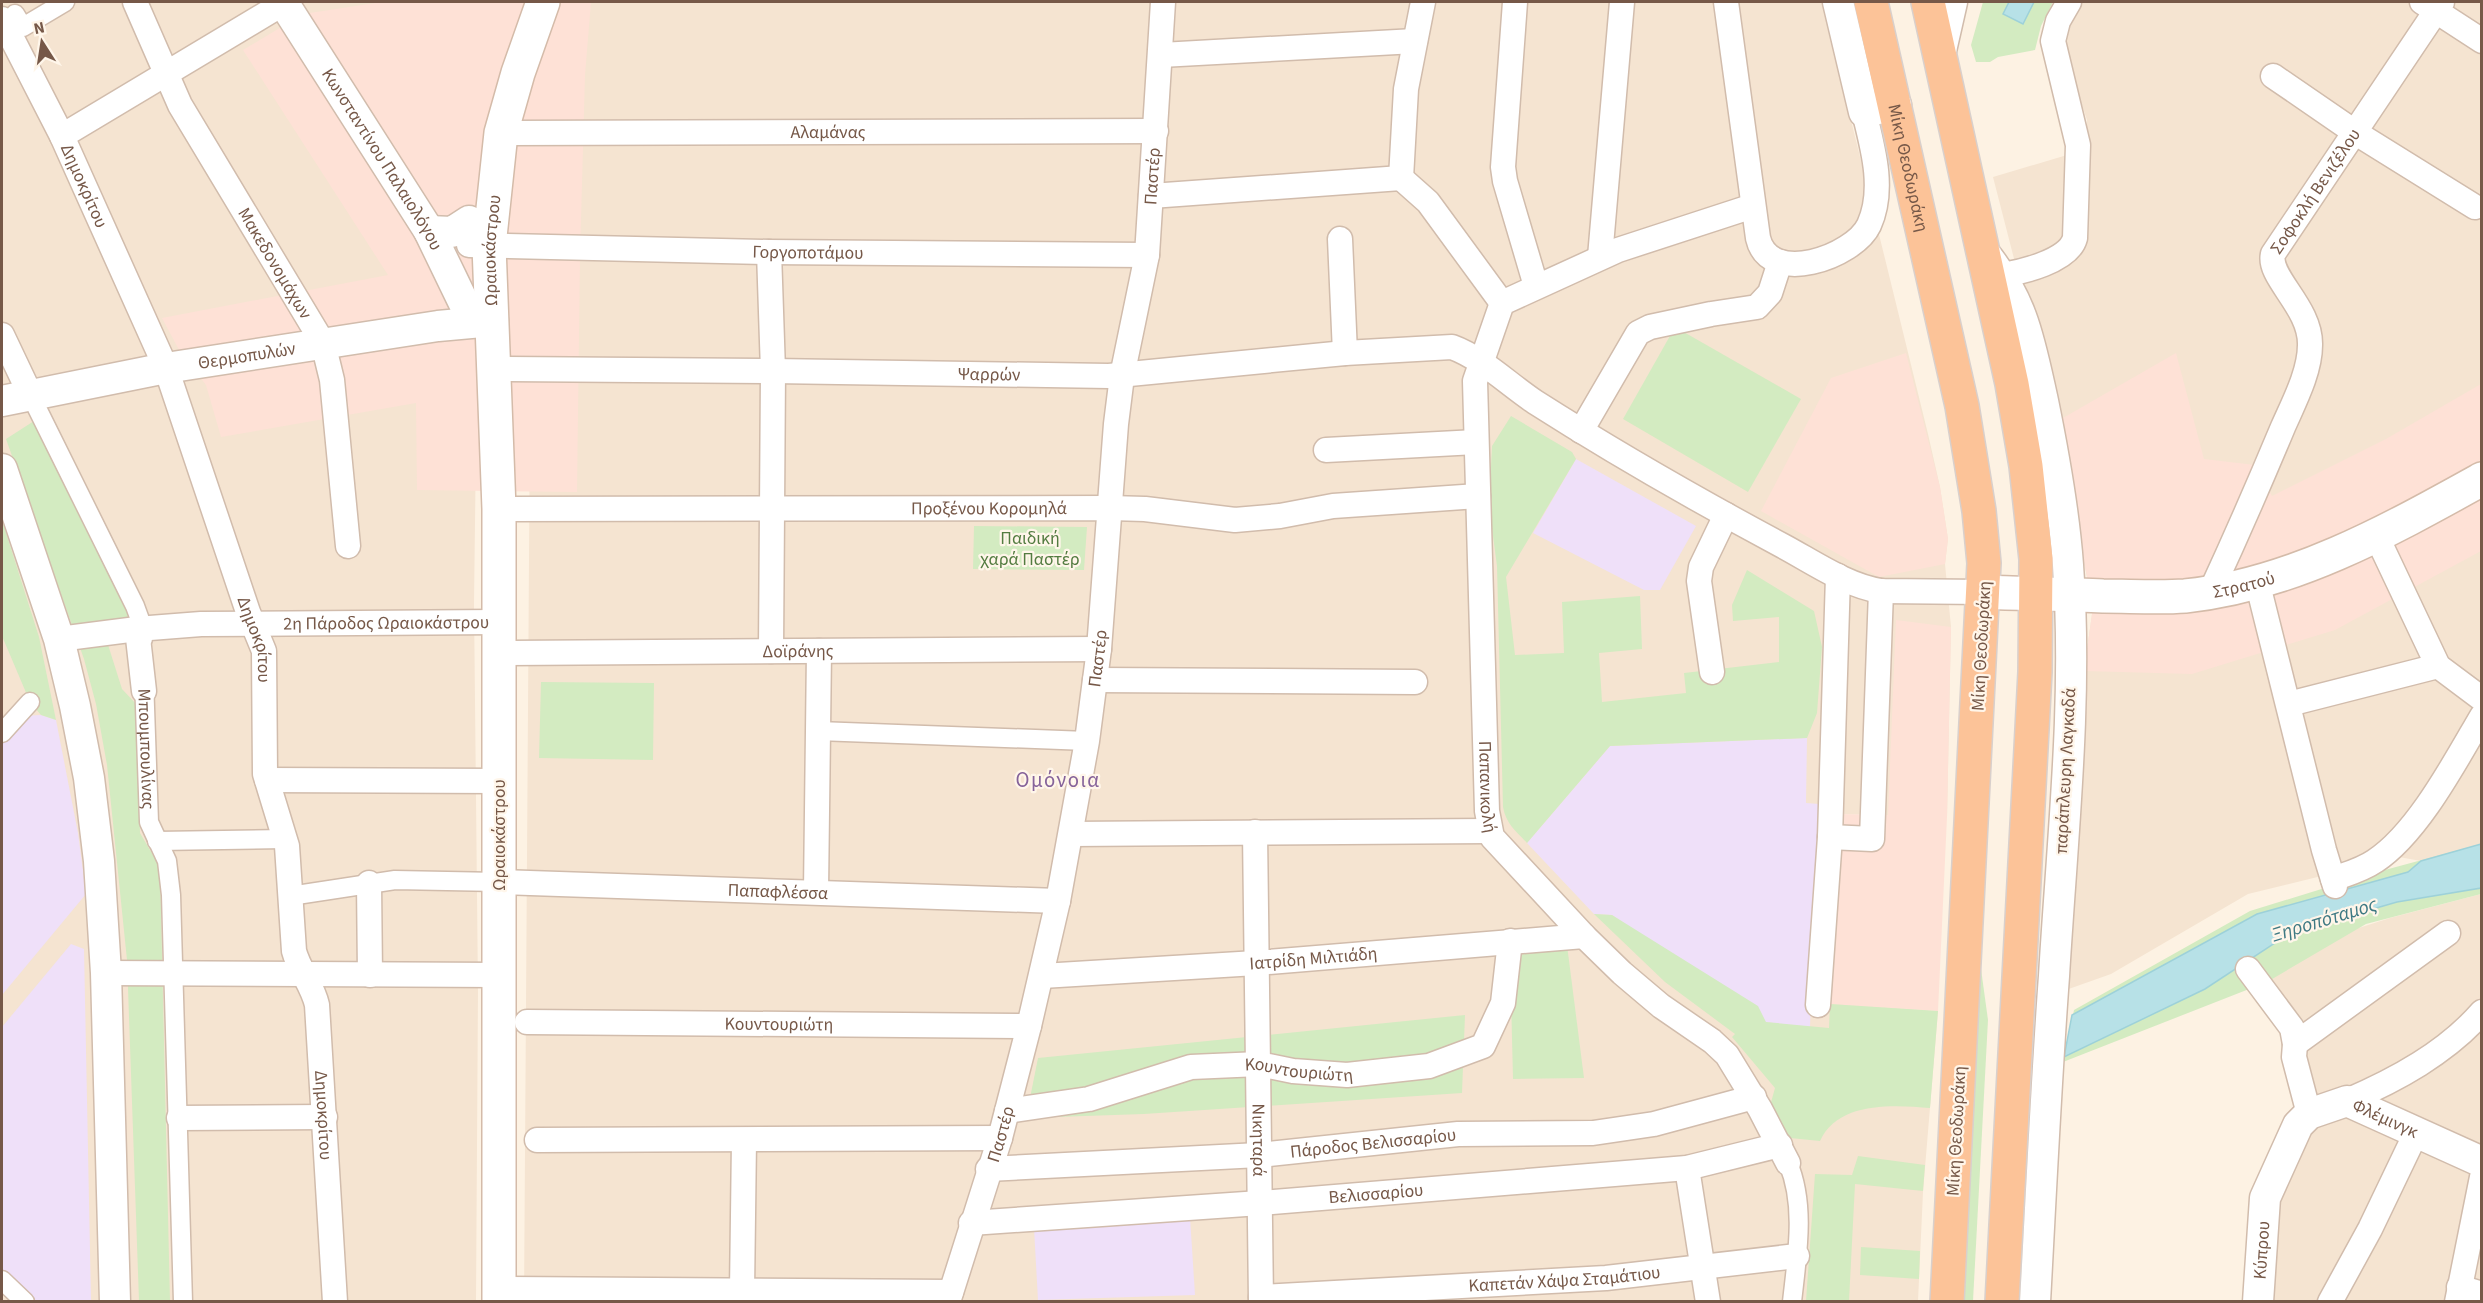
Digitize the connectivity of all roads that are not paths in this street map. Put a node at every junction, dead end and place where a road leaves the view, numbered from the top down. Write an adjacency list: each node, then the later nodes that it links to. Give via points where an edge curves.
1 (65, 2): 16 (street, via 23,27)
2 (135, 2): 21 (street, Μακεδονομάχων)
3 (284, 2): 21 (street); 33 (street, Κωνσταντίνου Παλαιολόγου)
4 (543, 2): 26 (main road, Ωραιοκάστρου)
5 (1163, 2): 19 (street, Παστέρ)
6 (1423, 2): 17 (street)
7 (1515, 2): 41 (street, via 1503,167)
8 (1622, 2): 38 (street)
9 (1725, 2): 31 (street)
10 (1838, 2): 24 (street)
11 (1871, 2): 23 (highway, Μίκη Θεοδωράκη)
12 (1928, 2): 20 (highway)
13 (1952, 2): 20 (street)
14 (2069, 2): 40 (street, via 2053,41 2078,145 2074,242 2063,253 2028,270)
15 (2434, 5): 18 (street); 27 (street, Σοφοκλή Βενιζέλου)
16 (8, 21): 28 (street, Δημοκρίτου)
17 (1415, 41): 19 (street); 29 (street, via 1404,115)
18 (2481, 41)
19 (1161, 55): 25 (street, Παστέρ)
20 (1940, 55): 40 (highway)
21 (165, 74): 28 (street); 45 (street, Μακεδονομάχων)
22 (2272, 76): 27 (street)
23 (1896, 105): 24 (street); 69 (highway, Μίκη Θεοδωράκη, via 1962,406 1981,527)
24 (1864, 112): 39 (street, via 1875,160 1876,185 1874,210 1866,230 1854,243 1823,258 1803,264)
25 (1156, 131): 26 (street, Αλαμάνας); 30 (street, Παστέρ)
26 (501, 133): 34 (main road, Ωραιοκάστρου, via 483,163)
27 (2356, 133): 32 (street); 68 (street, Σοφοκλή Βενιζέλου, via 2272,258 2274,272 2306,320 2309,359)
28 (62, 136): 48 (street, Δημοκρίτου)
29 (1401, 178): 30 (street); 42 (street, via 1428,202)
30 (1151, 196): 37 (street, Παστέρ)
31 (1753, 206): 38 (street); 39 (street, via 1764,254)
32 (2475, 207)
33 (429, 231): 34 (street); 43 (street, Κωνσταντίνου Παλαιολόγου)
34 (476, 237): 36 (street, Γοργοποτάμου); 43 (main road, Ωραιοκάστρου, via 468,263)
35 (1340, 239): 46 (street)
36 (769, 252): 37 (street, Γοργοποτάμου); 50 (street)
37 (1147, 255): 51 (street, Παστέρ)
38 (1600, 257): 41 (street)
39 (1779, 262): 53 (street, via 1770,293 1757,307 1661,324 1638,333)
40 (1993, 265): 70 (highway, via 2034,529); 71 (street, παράπλευρη Λαγκαδά, via 2016,300 2028,333 2052,444)
41 (1536, 286): 42 (street)
42 (1502, 303): 47 (street, Παπανικολή)
43 (483, 321): 45 (street, Θερμοπυλών); 49 (main road, Ωραιοκάστρου)
44 (2, 335): 52 (street)
45 (323, 344): 48 (street, Θερμοπυλών); 64 (street, Μακεδονομάχων, via 332,380)
46 (1345, 353): 47 (street, Ψαρρών, via 1452,347); 51 (street, Ψαρρών)
47 (1480, 363): 53 (street, Ψαρρών); 54 (street, Παπανικολή, via 1475,381)
48 (166, 368): 52 (street, Θερμοπυλών); 72 (street, Δημοκρίτου)
49 (493, 369): 50 (street, Ψαρρών); 61 (main road, Ωραιοκάστρου)
50 (773, 371): 51 (street, Ψαρρών); 59 (street)
51 (1122, 376): 60 (street, Παστέρ)
52 (16, 397): 73 (street, via 135,606)
53 (1581, 431): 62 (street, Ψαρρών)
54 (1476, 442): 55 (street); 58 (street, Παπανικολή)
55 (1326, 450)
56 (2, 470): 75 (street)
57 (2481, 479): 63 (main road, Στρατού)
58 (1478, 496): 60 (street, Προξένου Κορομηλά, via 1333,506 1236,520); 93 (street, Παπανικολή)
59 (771, 508): 60 (street, Προξένου Κορομηλά); 61 (street, Προξένου Κορομηλά); 77 (street)
60 (1110, 508): 76 (street, Παστέρ)
61 (499, 509): 74 (main road, Ωραιοκάστρου)
62 (1726, 515): 65 (street, Ψαρρών); 80 (street, via 1701,567 1699,581)
63 (2376, 535): 66 (main road, Στρατού, via 2314,562); 79 (street)
64 (348, 546)
65 (1838, 576): 67 (street, Ψαρρών); 97 (street)
66 (2257, 580): 68 (main road, Στρατού); 86 (street)
67 (1881, 591): 69 (street, Ψαρρών); 97 (street, via 1872,839)
68 (2211, 591): 71 (main road, Στρατού, via 2165,597)
69 (1984, 592): 70 (main road, Στρατού); 154 (highway, Μίκη Θεοδωράκη)
70 (2037, 594): 71 (main road, Στρατού); 155 (highway)
71 (2070, 595): 156 (street, παράπλευρη Λαγκαδά, via 2066,791)
72 (253, 624): 73 (street, 2η Πάροδος Ωραιοκάστρου); 74 (street, 2η Πάροδος Ωραιοκάστρου); 91 (street, Δημοκρίτου, via 265,659)
73 (140, 629): 75 (street, 2η Πάροδος Ωραιοκάστρου); 83 (street)
74 (498, 638): 77 (street, Δοϊράνης); 92 (main road, Ωραιοκάστρου)
75 (59, 639): 109 (street, via 89,778)
76 (1099, 649): 78 (street, Δοϊράνης); 81 (street, Παστέρ)
77 (771, 651): 78 (street, Δοϊράνης)
78 (819, 651): 88 (street)
79 (2438, 666): 84 (street); 86 (street)
80 (1712, 672)
81 (1095, 680): 82 (street); 90 (street, Παστέρ)
82 (1415, 682)
83 (144, 691): 98 (street, Μπουμπουλίνας, via 149,822)
84 (2481, 699)
85 (30, 702): 89 (street)
86 (2289, 704): 87 (street, via 2334,882 2363,868 2405,834)
87 (2481, 716)
88 (818, 731): 90 (street); 101 (street)
89 (2, 733)
90 (1088, 741): 95 (street, Παστέρ)
91 (267, 780): 92 (street); 96 (street, Δημοκρίτου)
92 (498, 781): 99 (main road, Ωραιοκάστρου)
93 (1489, 831): 94 (street); 105 (street, Παπανικολή)
94 (1255, 832): 95 (street); 107 (street, Νικηταρά)
95 (1071, 834): 103 (street, Παστέρ)
96 (285, 836): 98 (street); 102 (street, Δημοκρίτου)
97 (1830, 837): 115 (street)
98 (157, 841): 110 (street, Μπουμπουλίνας, via 168,866)
99 (499, 882): 100 (street); 101 (street, Παπαφλέσσα); 113 (main road, Ωραιοκάστρου)
100 (369, 883): 102 (street); 112 (street)
101 (816, 891): 103 (street, Παπαφλέσσα)
102 (290, 896): 111 (street, Δημοκρίτου, via 294,951)
103 (1058, 901): 114 (street, Παστέρ)
104 (2448, 933): 119 (street)
105 (1584, 936): 106 (street, Ιατρίδη Μιλτιάδη); 121 (street, Παπανικολή, via 1661,1006 1720,1048)
106 (1510, 941): 107 (street, Ιατρίδη Μιλτιάδη); 120 (street, Κουντουριώτη, via 1503,1003 1483,1046 1429,1066 1347,1075)
107 (1256, 963): 114 (street, Ιατρίδη Μιλτιάδη); 120 (street, Νικηταρά)
108 (2248, 969): 119 (street, via 2292,1028)
109 (106, 973): 110 (street); 149 (street)
110 (174, 973): 111 (street); 126 (street, Μπουμπουλίνας)
111 (303, 974): 112 (street); 125 (street, Δημοκρίτου, via 317,1005)
112 (369, 975): 113 (street)
113 (500, 975): 145 (main road, Ωραιοκάστρου)
114 (1042, 976): 118 (street, Παστέρ)
115 (1818, 1005)
116 (2480, 1015): 122 (street, via 2436,1052)
117 (527, 1022): 118 (street, Κουντουριώτη)
118 (1029, 1026): 123 (street, Παστέρ)
119 (2295, 1044): 124 (street, via 2294,1058)
120 (1259, 1064): 123 (street, Κουντουριώτη, via 1191,1067 1089,1099); 132 (street, Νικηταρά)
121 (1754, 1097): 131 (street, Παπανικολή); 132 (street, Πάροδος Βελισσαρίου, via 1654,1124 1593,1133 1458,1134)
122 (2347, 1101): 124 (street, Φλέμινγκ); 127 (street, Φλέμινγκ)
123 (1007, 1111): 128 (street, Παστέρ)
124 (2309, 1114): 157 (street, Κύπρου, via 2298,1125 2265,1198)
125 (325, 1117): 126 (street); 151 (street, Δημοκρίτου)
126 (179, 1118): 150 (street, Μπουμπουλίνας)
127 (2416, 1133): 133 (street, Φλέμινγκ); 158 (street)
128 (999, 1138): 130 (street); 135 (street, Παστέρ)
129 (537, 1140): 130 (street)
130 (744, 1140): 142 (street)
131 (1784, 1154): 134 (street, Βελισσαρίου); 139 (street, via 1797,1189)
132 (1259, 1155): 135 (street, Πάροδος Βελισσαρίου); 137 (street, Νικηταρά)
133 (2481, 1162)
134 (1687, 1168): 137 (street, Βελισσαρίου); 140 (street)
135 (988, 1169): 138 (street, Παστέρ)
136 (2481, 1177): 143 (street)
137 (1260, 1203): 138 (street, Βελισσαρίου); 147 (street, Νικηταρά)
138 (971, 1223): 146 (street, Παστέρ)
139 (1797, 1256): 140 (street, Καπετάν Χάψα Σταμάτιου); 153 (street)
140 (1703, 1267): 147 (street, Καπετάν Χάψα Σταμάτιου, via 1606,1278); 152 (street)
141 (2, 1280): 148 (street)
142 (742, 1291): 145 (street); 146 (street)
143 (2458, 1294): 144 (street)
144 (2481, 1294)
145 (499, 1295)
146 (949, 1297)
147 (1261, 1299)
148 (25, 1302)
149 (115, 1302)
150 (183, 1302)
151 (335, 1302)
152 (1708, 1302)
153 (1792, 1302)
154 (1947, 1302)
155 (2002, 1302)
156 (2035, 1302)
157 (2258, 1302)
158 (2330, 1302)

